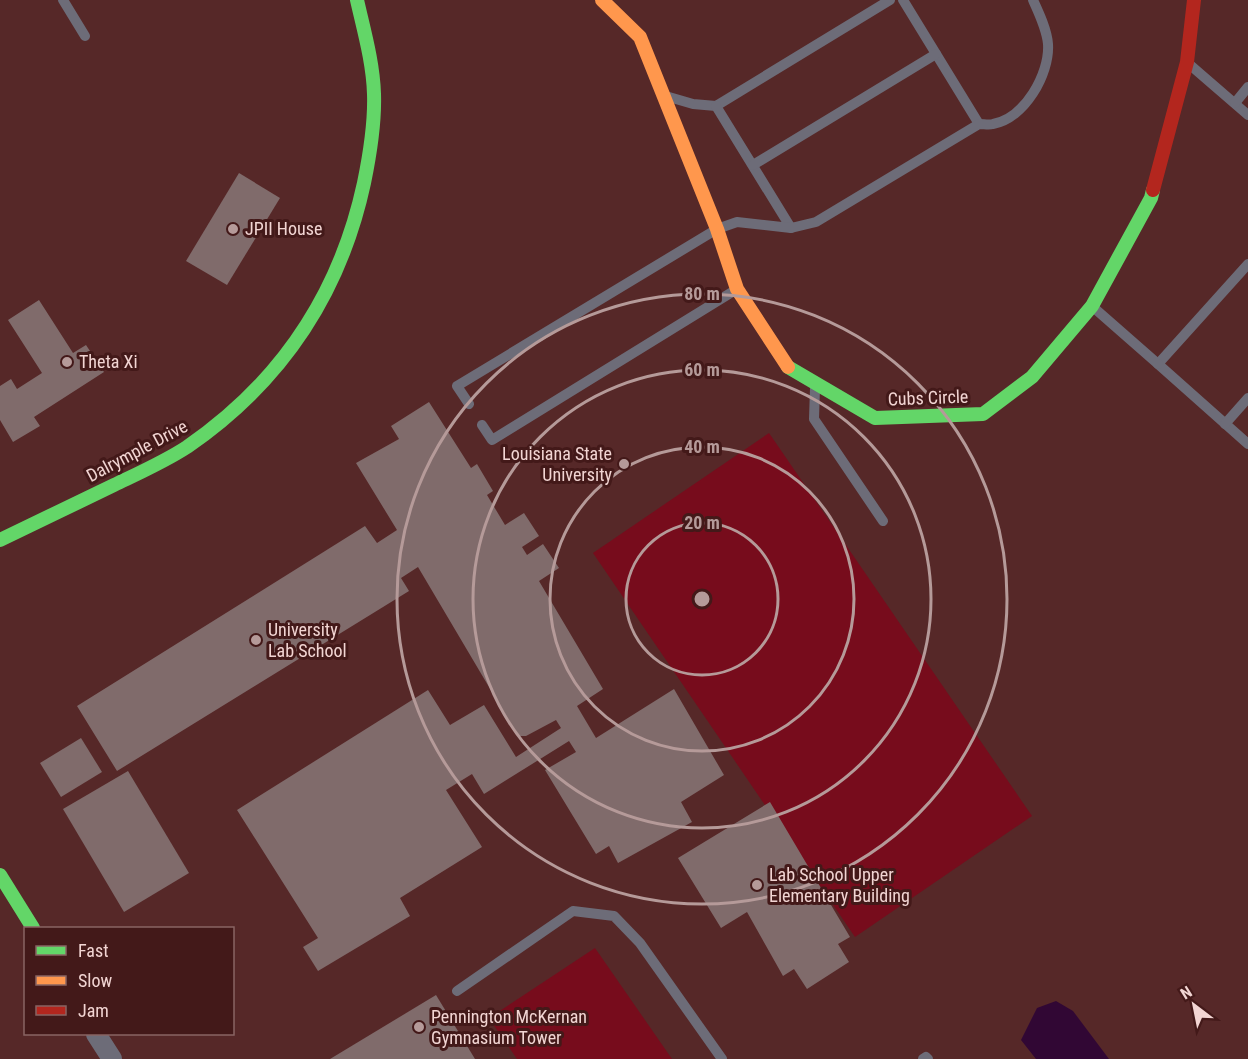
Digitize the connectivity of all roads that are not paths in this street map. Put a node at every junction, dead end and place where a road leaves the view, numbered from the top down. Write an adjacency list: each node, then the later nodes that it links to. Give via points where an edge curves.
1 (63, 0): 8 (lane)
2 (357, 0): 31 (street, Dalrymple Drive, via 373,82 370,153 349,243 312,321 263,383 185,449)
3 (602, 0): 12 (street, Cubs Circle, via 640,37)
4 (890, 0): 14 (lane)
5 (903, 0): 9 (lane)
6 (1033, 0): 16 (lane, via 1048,43 1047,60 1035,92 1014,114 995,124)
7 (1194, 0): 10 (street, Cubs Circle)
8 (85, 36)
9 (936, 54): 16 (lane); 17 (lane)
10 (1187, 62): 13 (lane); 22 (street, Cubs Circle, via 1151,198)
11 (1248, 87): 13 (lane)
12 (663, 95): 14 (lane); 19 (street, Cubs Circle)
13 (1235, 103): 15 (lane)
14 (716, 106): 17 (lane)
15 (1248, 115)
16 (979, 124): 18 (lane, via 816,222)
17 (753, 165): 18 (lane)
18 (791, 228): 19 (lane, via 737,222)
19 (717, 229): 21 (street, Cubs Circle); 26 (lane, via 457,386)
20 (1248, 264): 23 (lane)
21 (737, 290): 24 (street, Cubs Circle, via 789,369); 27 (lane, via 492,440)
22 (1092, 306): 23 (lane); 24 (street, Cubs Circle, via 1032,377 983,414 875,418)
23 (1158, 364): 28 (lane)
24 (815, 384): 30 (lane, via 814,419)
25 (1248, 398): 28 (lane)
26 (469, 404)
27 (483, 424)
28 (1225, 424): 29 (lane)
29 (1248, 444)
30 (883, 521)
31 (0, 540)
32 (0, 874): 33 (street)
33 (32, 927)
34 (457, 991): 37 (lane, via 573,911 614,916 640,943)
35 (97, 1035): 36 (street)
36 (112, 1059)
37 (722, 1059)

